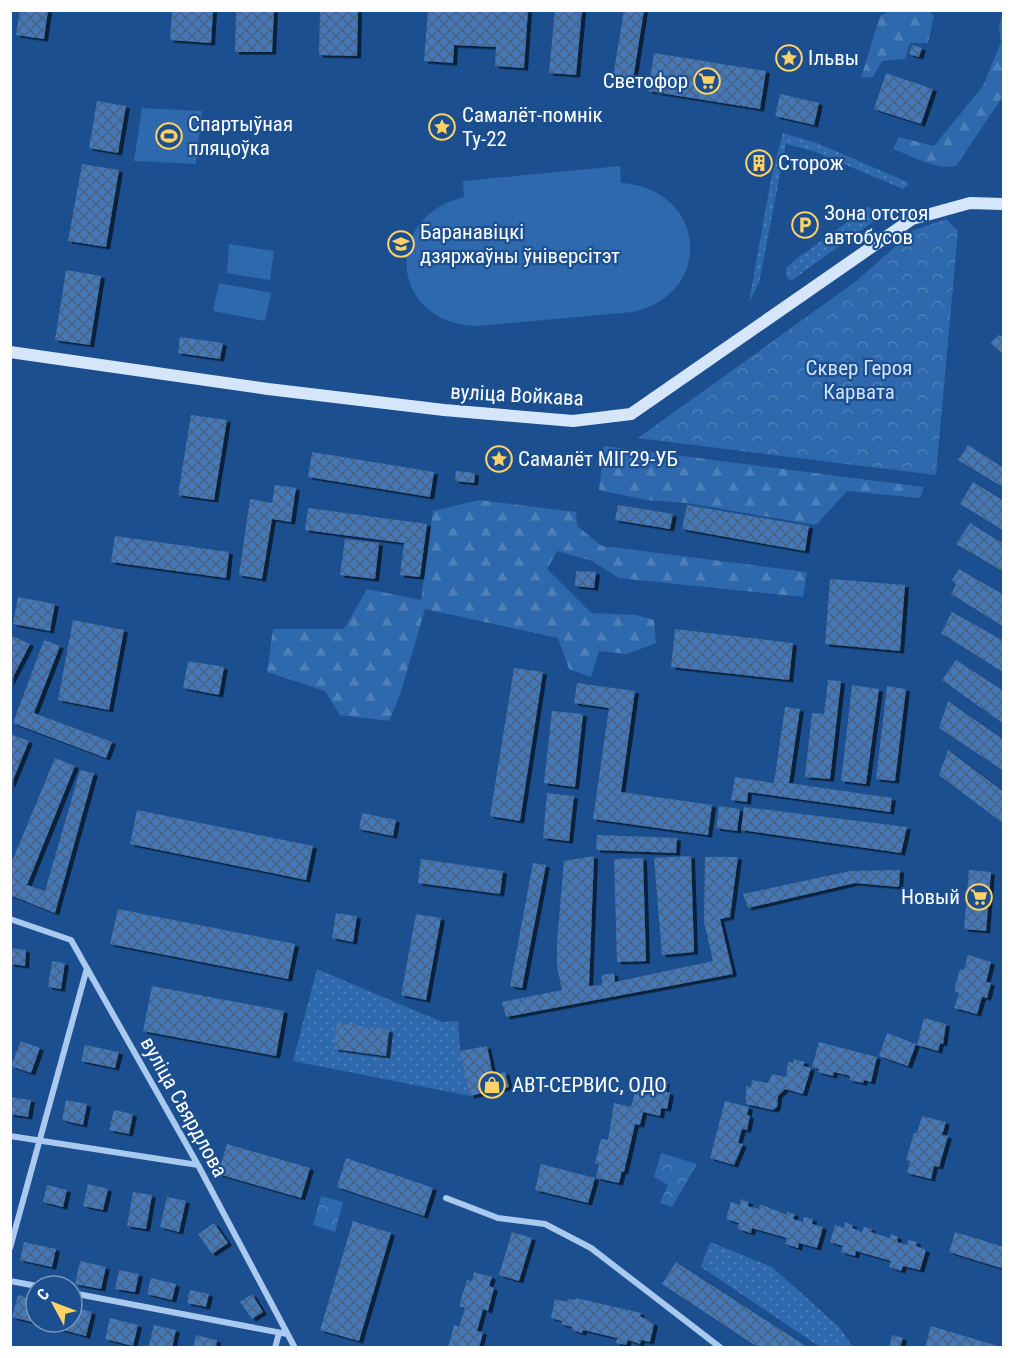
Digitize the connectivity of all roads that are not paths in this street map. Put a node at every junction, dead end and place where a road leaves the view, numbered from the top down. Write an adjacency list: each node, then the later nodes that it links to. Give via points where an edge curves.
1 (1001, 203): 2 (main road, вуліца Войкава, via 970,203 912,219 631,414 573,421 444,410)
2 (10, 352)
3 (10, 919): 4 (street, вуліца Свярдлова, via 71,940)
4 (87, 968): 6 (street); 7 (street, вуліца Свярдлова)
5 (10, 1136): 6 (street)
6 (39, 1141): 7 (street); 9 (street)
7 (198, 1165): 12 (street, вуліца Свярдлова)
8 (446, 1198): 15 (street, via 498,1218 545,1224 591,1248)
9 (10, 1248)
10 (84, 1295): 11 (street)
11 (279, 1333): 12 (street); 13 (street)
12 (287, 1334): 14 (street, вуліца Свярдлова)
13 (275, 1347)
14 (295, 1347)
15 (721, 1347)

